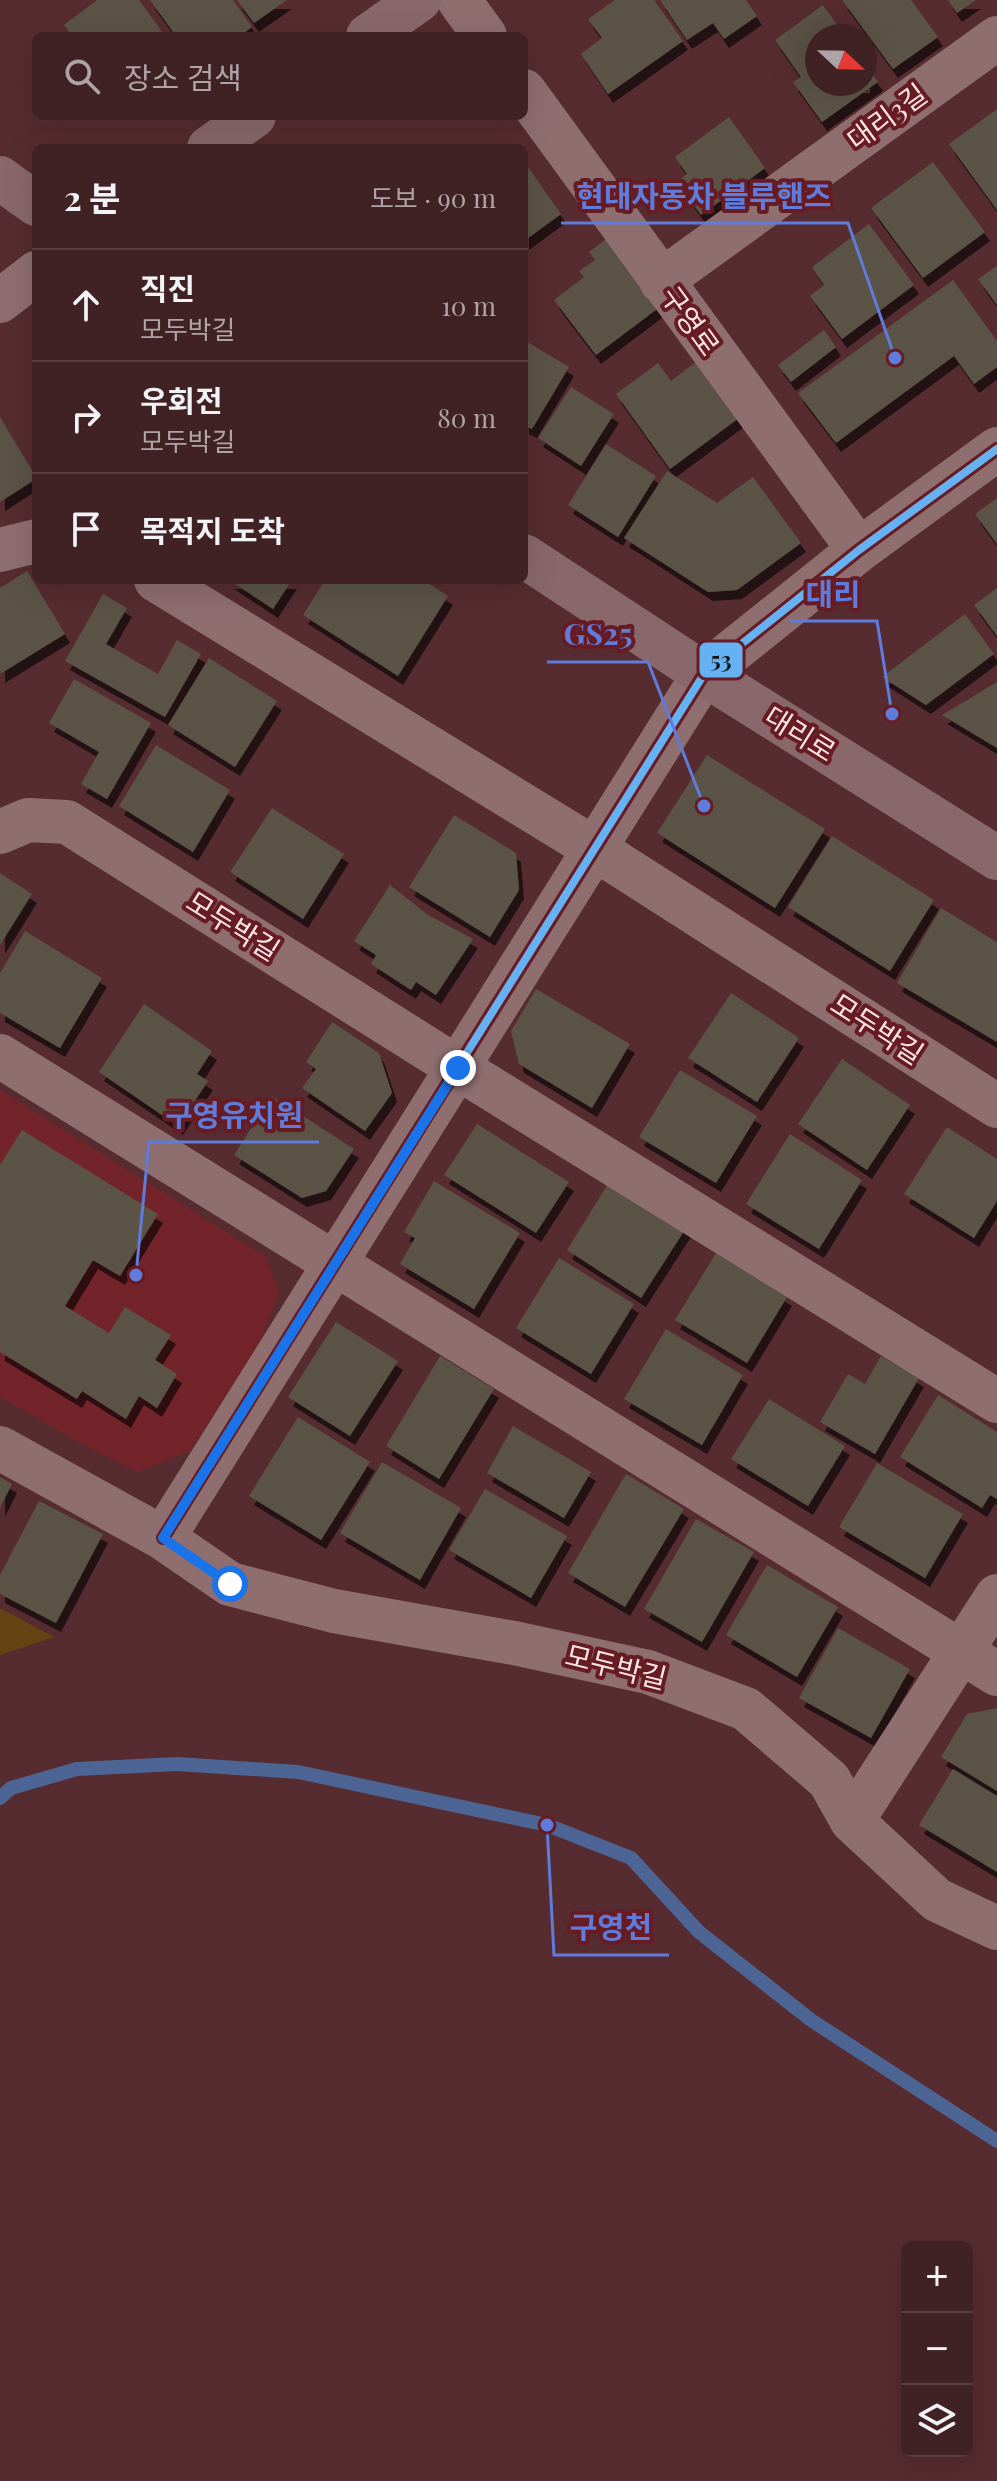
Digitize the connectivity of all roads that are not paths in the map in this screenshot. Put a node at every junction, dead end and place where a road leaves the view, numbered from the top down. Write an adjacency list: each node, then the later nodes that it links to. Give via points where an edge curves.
1 (419, 0): 3 (main road)
2 (459, 0): 4 (street)
3 (374, 32)
4 (482, 32)
5 (997, 38): 12 (street, 대리3길)
6 (528, 97): 12 (street, 구영로)
7 (248, 120): 8 (main road)
8 (215, 144)
9 (0, 178): 10 (main road)
10 (32, 201)
11 (32, 276): 13 (street)
12 (661, 281): 17 (street, 구영로)
13 (0, 301)
14 (997, 449): 17 (street)
15 (32, 542): 16 (street)
16 (0, 550)
17 (859, 550): 20 (street)
18 (528, 559): 20 (main road, 대리로)
19 (163, 584): 22 (street, 모두박길)
20 (704, 674): 22 (street); 23 (main road, 대리로)
21 (0, 832): 25 (street, 모두박길, via 28,820 67,822)
22 (595, 849): 25 (street); 26 (street, 모두박길)
23 (997, 858)
24 (0, 1056): 27 (street)
25 (458, 1068): 27 (street); 28 (street, 모두박길)
26 (997, 1106)
27 (335, 1263): 30 (street); 32 (street)
28 (997, 1401)
29 (0, 1448): 30 (street, 모두박길)
30 (163, 1538): 33 (street, 모두박길, via 230,1584 334,1611 648,1672 746,1709 829,1780)
31 (997, 1596): 32 (street)
32 (979, 1664): 33 (street)
33 (852, 1821): 34 (street, 모두박길, via 937,1900)
34 (997, 1928)

